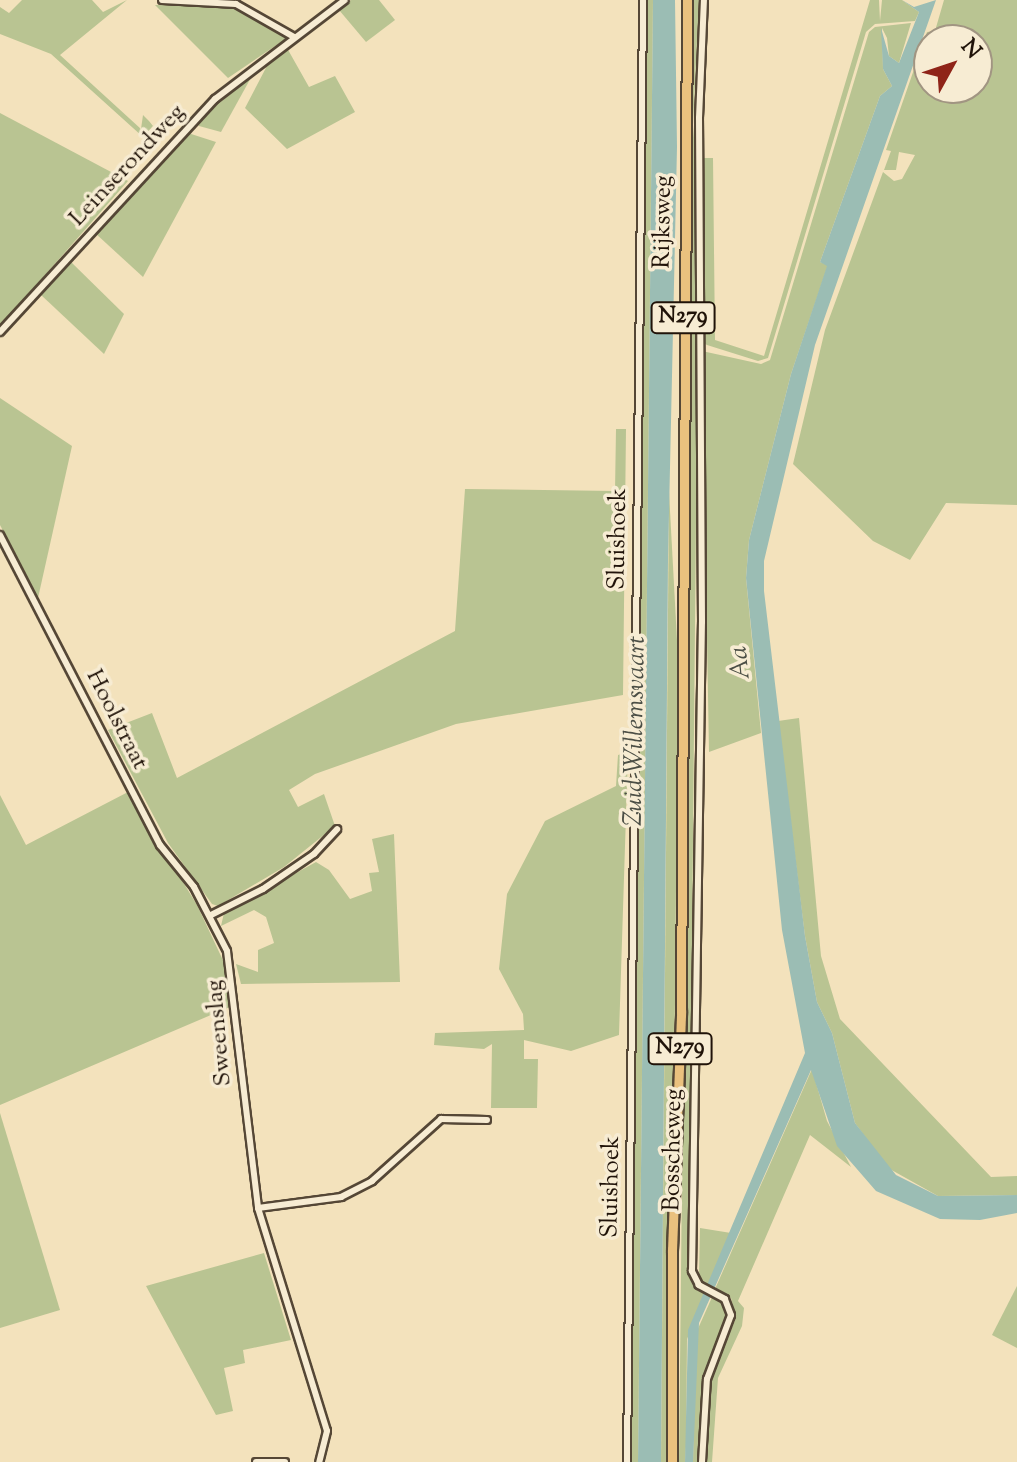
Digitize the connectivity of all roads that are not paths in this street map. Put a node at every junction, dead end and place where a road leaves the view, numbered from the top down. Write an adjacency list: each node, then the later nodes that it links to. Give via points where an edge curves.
1 (162, 0): 6 (street, via 236,4)
2 (345, 0): 6 (street, Leinserondweg)
3 (643, 0): 18 (street, Sluishoek)
4 (687, 0): 10 (main road, Rijksweg / N279)
5 (704, 0): 9 (street, Rijksweg, via 699,118)
6 (294, 37): 7 (street, Leinserondweg, via 215,99)
7 (0, 332)
8 (0, 535): 12 (street, Hoolstraat, via 160,845)
9 (702, 622): 20 (street, Bosscheweg, via 692,1271 730,1309 731,1324 707,1379)
10 (684, 636): 19 (main road, Bosscheweg / N279)
11 (337, 829): 12 (street, via 314,854 263,889)
12 (211, 915): 14 (street, Sweenslag, via 233,971)
13 (487, 1120): 14 (street, via 441,1119 372,1181 341,1197)
14 (258, 1208): 17 (street, Sweenslag, via 327,1431)
15 (256, 1462): 16 (street)
16 (285, 1462)
17 (319, 1462)
18 (627, 1462)
19 (672, 1462)
20 (702, 1462)

